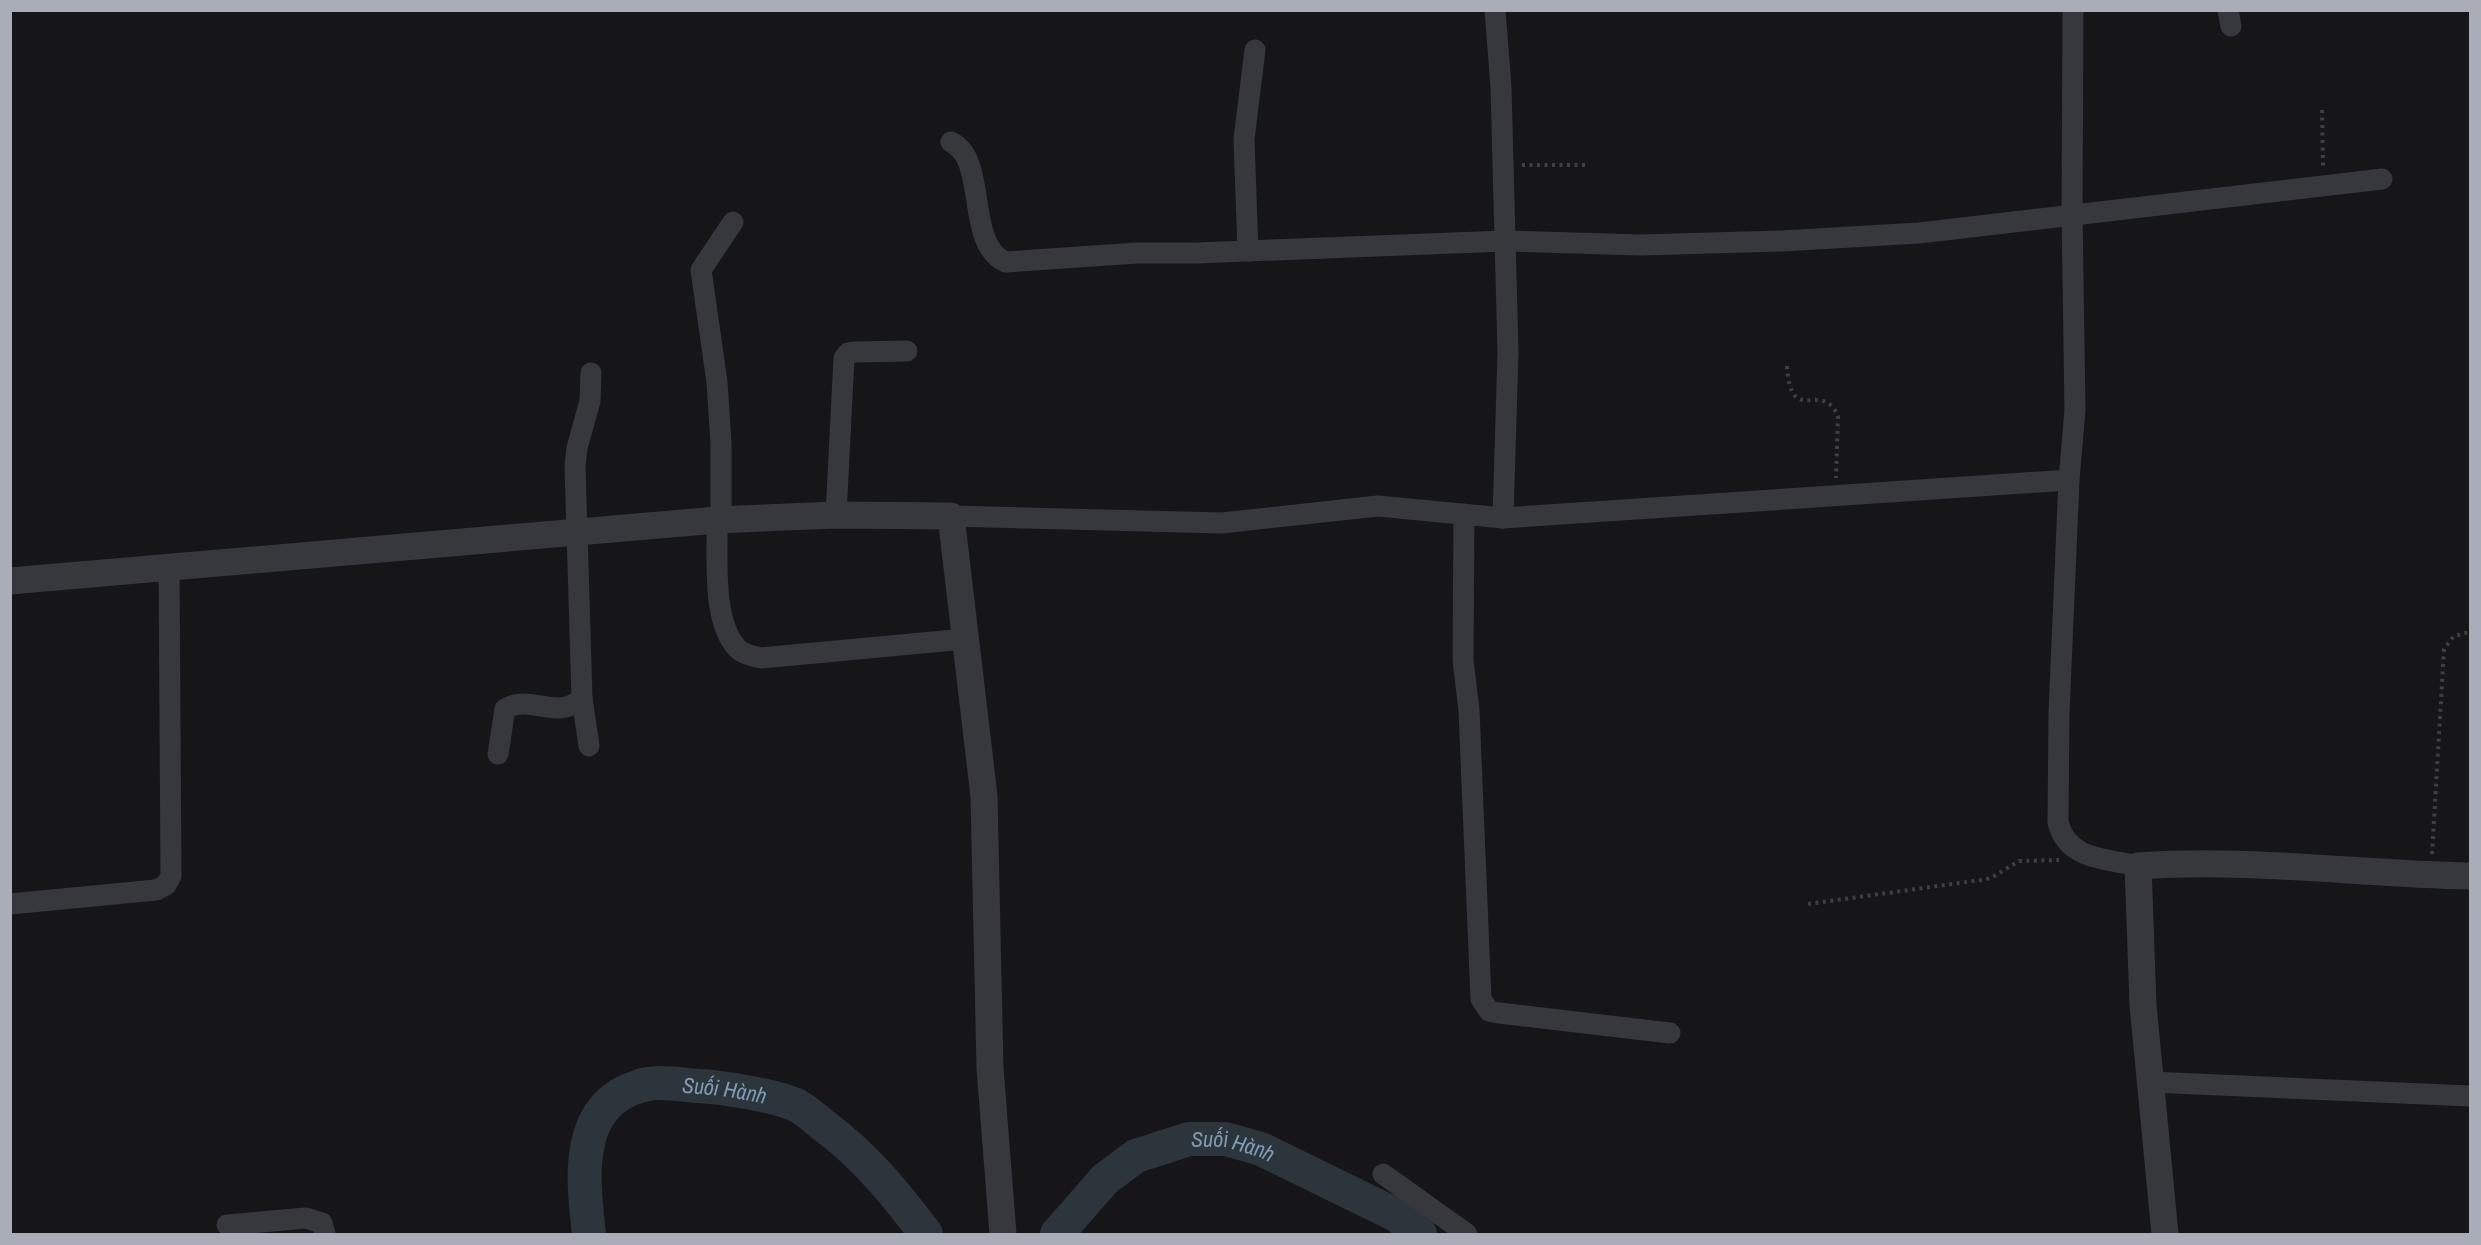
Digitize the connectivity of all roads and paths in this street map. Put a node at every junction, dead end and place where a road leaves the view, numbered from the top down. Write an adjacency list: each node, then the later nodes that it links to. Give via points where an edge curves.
1 (1495, 10): 6 (street)
2 (2073, 10): 10 (street)
3 (1255, 50): 13 (street, via 1244,139)
4 (2322, 110): 9 (path, via 2323,166)
5 (951, 142): 13 (street, via 967,157 986,238 998,258 1006,262 1126,253)
6 (1503, 165): 7 (path); 12 (street)
7 (1588, 165)
8 (2382, 179): 9 (street)
9 (2318, 187): 10 (street)
10 (2072, 213): 12 (street, via 1919,232 1782,241 1641,245); 17 (street, via 2076,353)
11 (733, 222): 23 (street, via 701,270 717,382 721,442)
12 (1505, 241): 13 (street); 22 (street, via 1508,352)
13 (1248, 251)
14 (907, 351): 20 (street, via 856,352 844,358)
15 (1787, 366): 18 (path, via 1792,396 1799,400 1822,400 1838,416)
16 (591, 372): 24 (street, via 590,401 577,448)
17 (2069, 480): 18 (street); 32 (street, via 2058,822 2061,834)
18 (1838, 497): 22 (street)
19 (1464, 514): 21 (street, via 1378,506 1221,523); 22 (street); 38 (street, via 1463,660 1484,1006 1499,1013)
20 (836, 515): 21 (street); 23 (street)
21 (951, 516): 28 (street)
22 (1503, 518)
23 (719, 520): 24 (street); 28 (street, via 720,608 730,639 746,654 761,658)
24 (576, 530): 25 (street); 29 (street)
25 (169, 566): 26 (street); 36 (street, via 171,876 166,885 156,890)
26 (10, 581)
27 (2470, 632): 34 (path, via 2454,636 2444,649 2434,841)
28 (965, 639): 43 (street, via 984,796 990,1068)
29 (582, 698): 30 (street); 31 (street, via 566,709 512,704 505,709)
30 (589, 747)
31 (498, 754)
32 (2074, 850): 33 (street); 37 (path, via 2059,860 2015,862 1981,880)
33 (2138, 866): 34 (street, via 2270,863); 39 (street)
34 (2428, 875): 35 (street)
35 (2470, 876)
36 (10, 904)
37 (1808, 904)
38 (1670, 1033)
39 (2150, 1082): 40 (street); 46 (street)
40 (2470, 1096)
41 (1383, 1174): 45 (street)
42 (227, 1225): 44 (street, via 306,1218 322,1223)
43 (1002, 1225)
44 (325, 1234)
45 (1467, 1234)
46 (2166, 1234)

